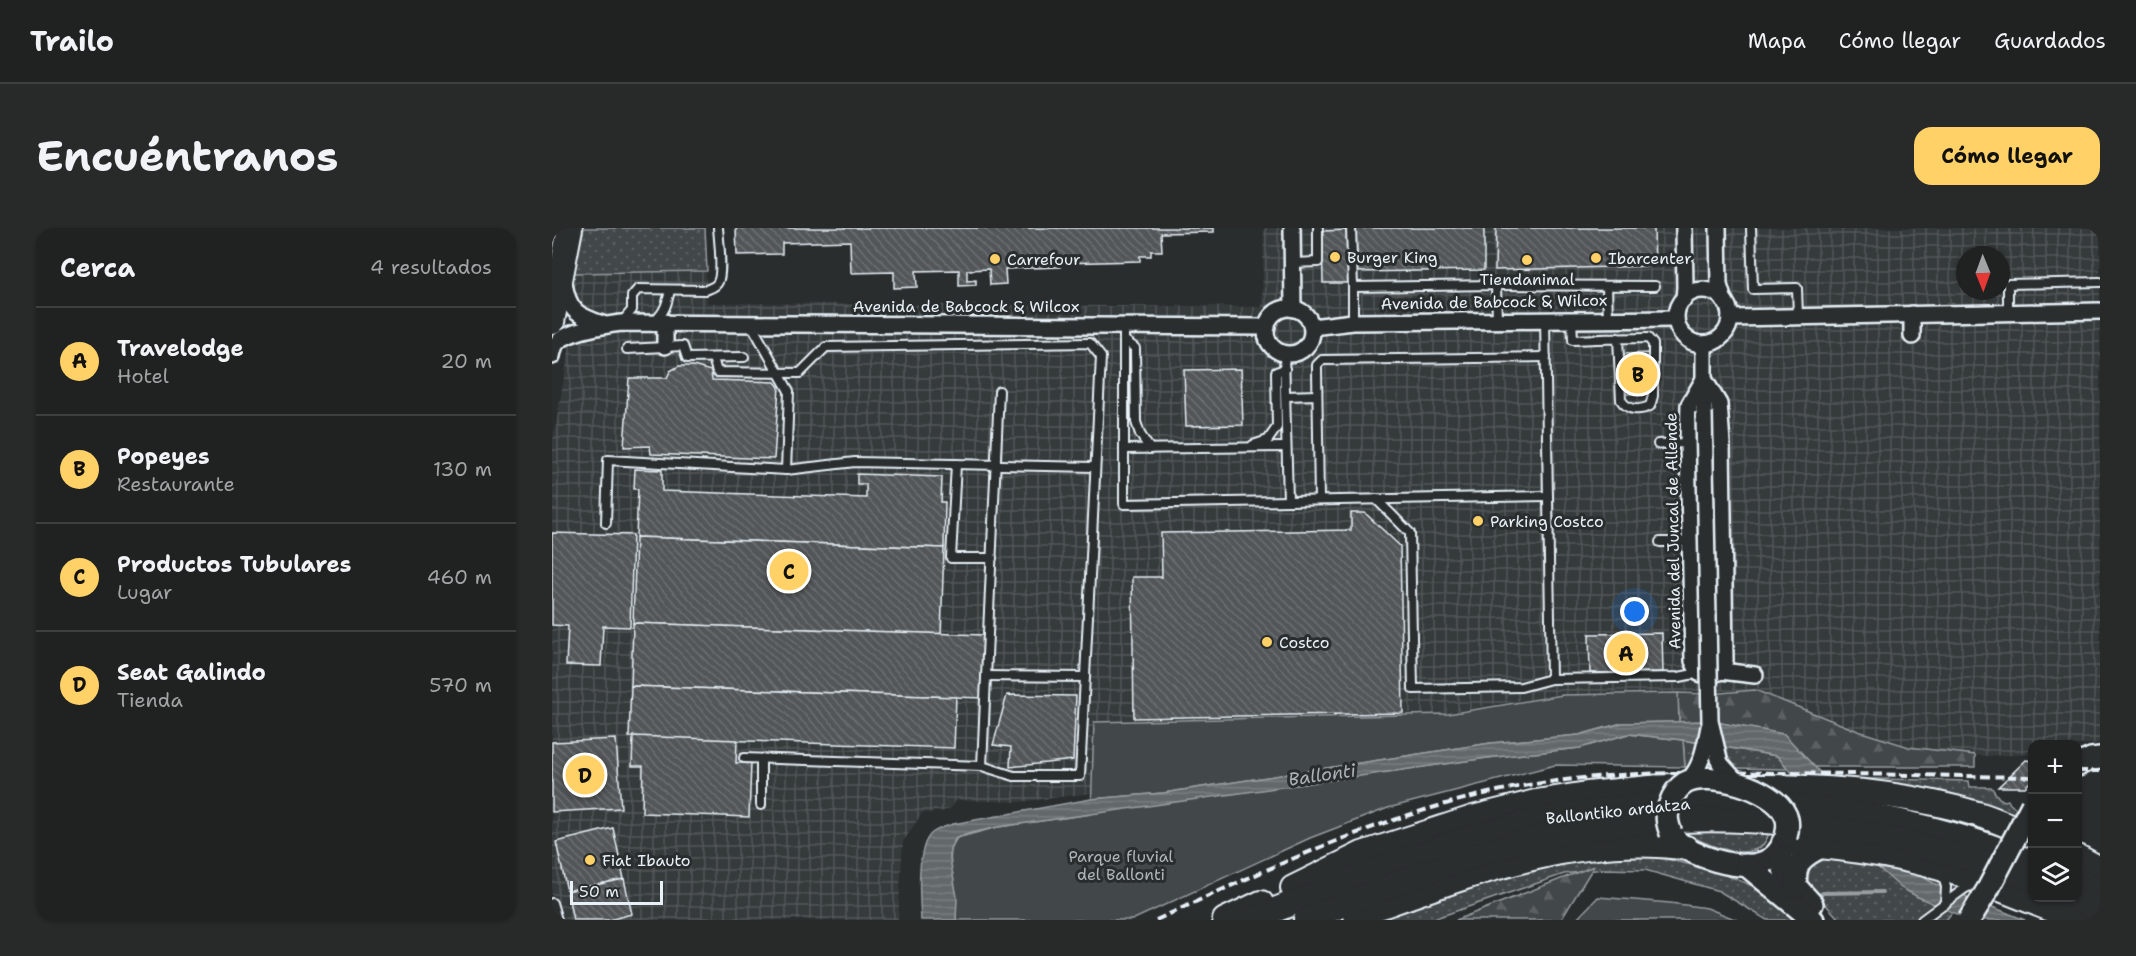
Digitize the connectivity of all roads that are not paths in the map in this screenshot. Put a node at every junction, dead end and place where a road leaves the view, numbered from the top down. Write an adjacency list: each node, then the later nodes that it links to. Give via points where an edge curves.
1 (570, 228): 9 (main road)
2 (718, 228): 16 (lane, via 718,282 706,290)
3 (1292, 228): 10 (street)
4 (1318, 228): 10 (lane, via 1318,262)
5 (1351, 228): 15 (lane)
6 (1684, 228): 17 (street)
7 (1718, 228): 18 (street, via 1719,285)
8 (1751, 228): 23 (lane, via 1753,289 1797,288)
9 (564, 256): 30 (main road); 35 (street, via 568,303 580,316)
10 (1292, 263): 19 (street)
11 (2100, 282): 21 (lane, via 2008,284)
12 (1496, 285): 13 (lane); 15 (lane); 29 (lane)
13 (1607, 286): 14 (lane); 27 (lane)
14 (1655, 286)
15 (1353, 287): 32 (lane)
16 (670, 290): 31 (lane); 33 (lane, via 638,290 632,296 632,310)
17 (1684, 299): 18 (street, via 1700,290); 28 (street)
18 (1724, 301): 24 (street)
19 (1293, 309): 36 (street, via 1274,315); 37 (street, via 1305,315)
20 (2100, 310): 21 (street)
21 (2008, 312): 22 (street)
22 (1912, 314): 23 (street); 39 (street)
23 (1798, 316): 24 (street)
24 (1730, 318): 41 (street, via 1725,333)
25 (1545, 319): 26 (street, Avenida de Babcock & Wilcox); 29 (street, Avenida de Babcock & Wilcox); 47 (lane)
26 (1572, 319): 27 (street, Avenida de Babcock & Wilcox); 40 (lane, via 1573,339)
27 (1608, 319): 28 (street, Avenida de Babcock & Wilcox)
28 (1676, 319): 41 (street, via 1688,339)
29 (1497, 320): 32 (street, Avenida de Babcock & Wilcox)
30 (552, 322)
31 (659, 322): 33 (street, Avenida de Babcock & Wilcox); 34 (street, Avenida de Babcock & Wilcox); 35 (lane, via 647,328); 42 (street)
32 (1353, 322): 37 (street, Avenida de Babcock & Wilcox)
33 (621, 323): 35 (street, Avenida de Babcock & Wilcox)
34 (751, 323): 38 (street, Avenida de Babcock & Wilcox); 50 (lane)
35 (605, 325): 45 (street, Avenida de Babcock & Wilcox, via 566,336 556,343)
36 (1267, 327): 38 (street, Avenida de Babcock & Wilcox); 44 (street, via 1270,343)
37 (1312, 327): 44 (street, via 1311,340 1303,350)
38 (1124, 333): 59 (lane, via 1135,348 1136,422); 60 (lane)
39 (1912, 336)
40 (1618, 338): 40 (lane, via 1621,400 1624,406 1643,409 1650,406 1653,396 1653,344 1648,338)
41 (1704, 344): 51 (street, Avenida del Juncal de Allende)
42 (666, 346): 43 (lane); 48 (lane, via 683,346 687,358)
43 (627, 349)
44 (1284, 353): 49 (lane)
45 (552, 356)
46 (744, 357): 48 (lane)
47 (1546, 357): 53 (lane, via 1322,360 1317,369); 65 (lane)
48 (713, 358): 50 (lane, via 717,372)
49 (1285, 369): 54 (lane); 57 (lane, via 1276,372 1277,426 1268,440)
50 (780, 374): 63 (lane, via 800,373 826,347 1090,343 1101,357); 64 (lane, via 789,391)
51 (1704, 379): 55 (street, Avenida del Juncal de Allende, via 1689,405); 73 (street, via 1719,404 1722,444 1725,660); 79 (street, Avenida del Juncal de Allende, bridge)
52 (999, 391): 62 (lane)
53 (1317, 395): 54 (lane); 67 (lane)
54 (1286, 396): 58 (lane)
55 (1688, 443): 56 (lane); 71 (street, Avenida del Juncal de Allende)
56 (1658, 444)
57 (1246, 447): 58 (lane); 59 (lane)
58 (1286, 447): 68 (lane)
59 (1150, 448): 60 (lane)
60 (1124, 449): 68 (lane, via 1124,504)
61 (956, 464): 62 (lane); 64 (lane, via 855,462); 72 (lane, via 951,558)
62 (996, 465): 63 (lane); 72 (lane)
63 (1094, 467): 77 (lane)
64 (786, 470): 69 (lane, via 608,460)
65 (1548, 496): 66 (lane); 78 (lane)
66 (1376, 499): 67 (lane); 78 (lane, via 1410,533 1413,689 1521,687)
67 (1319, 500): 68 (lane)
68 (1288, 501)
69 (606, 523)
70 (1660, 542): 71 (lane)
71 (1690, 542): 74 (street, Avenida del Juncal de Allende, via 1693,661)
72 (992, 558): 76 (lane)
73 (1721, 671): 74 (street, via 1710,676); 75 (street)
74 (1699, 673): 78 (lane, via 1679,677)
75 (1755, 675)
76 (987, 676): 77 (lane); 84 (lane)
77 (1084, 677): 84 (lane, via 1080,776 1014,776)
78 (1551, 679)
79 (1710, 721): 85 (street, bridge, via 1703,754 1693,776); 86 (street, bridge, via 1720,764)
80 (744, 758): 82 (lane)
81 (2100, 758): 83 (street)
82 (761, 759): 84 (lane); 87 (lane)
83 (2082, 763)
84 (982, 766)
85 (1684, 783): 86 (street, bridge, via 1708,778); 90 (street, bridge, via 1673,796 1667,814); 108 (main road, via 1577,795 1473,818 1362,854)
86 (1743, 786): 89 (main road, via 1822,787 1908,798 1982,815); 91 (street, bridge, via 1778,804 1787,821)
87 (761, 805)
88 (2028, 813): 115 (street, bridge)
89 (2028, 833)
90 (1679, 840): 95 (street, via 1706,857); 111 (main road, via 1553,854 1489,869)
91 (1783, 844): 92 (main road); 95 (street, via 1773,858); 101 (street, via 1785,872)
92 (1832, 847): 97 (main road, via 1917,862); 101 (street, via 1807,854 1799,862)
93 (2082, 859): 96 (main road)
94 (2028, 862): 109 (main road, Ballontiko ardatza, via 1973,841 1817,807 1688,802 1612,808 1530,821 1444,847)
95 (1746, 865): 112 (street)
96 (2100, 869)
97 (1943, 878): 100 (main road); 105 (lane)
98 (2028, 879): 110 (main road, Ballontiko ardatza, via 1887,838 1813,825 1692,819 1618,824 1530,840 1392,884)
99 (2082, 883): 102 (main road)
100 (1972, 885): 105 (lane); 116 (main road)
101 (1796, 887): 113 (street)
102 (2100, 890)
103 (2082, 901): 106 (main road)
104 (552, 903): 107 (lane)
105 (1945, 904): 114 (lane)
106 (2100, 910)
107 (557, 920)
108 (1225, 920)
109 (1250, 920)
110 (1306, 920)
111 (1342, 920)
112 (1813, 920)
113 (1827, 920)
114 (1922, 920)
115 (1969, 920)
116 (2078, 920)

